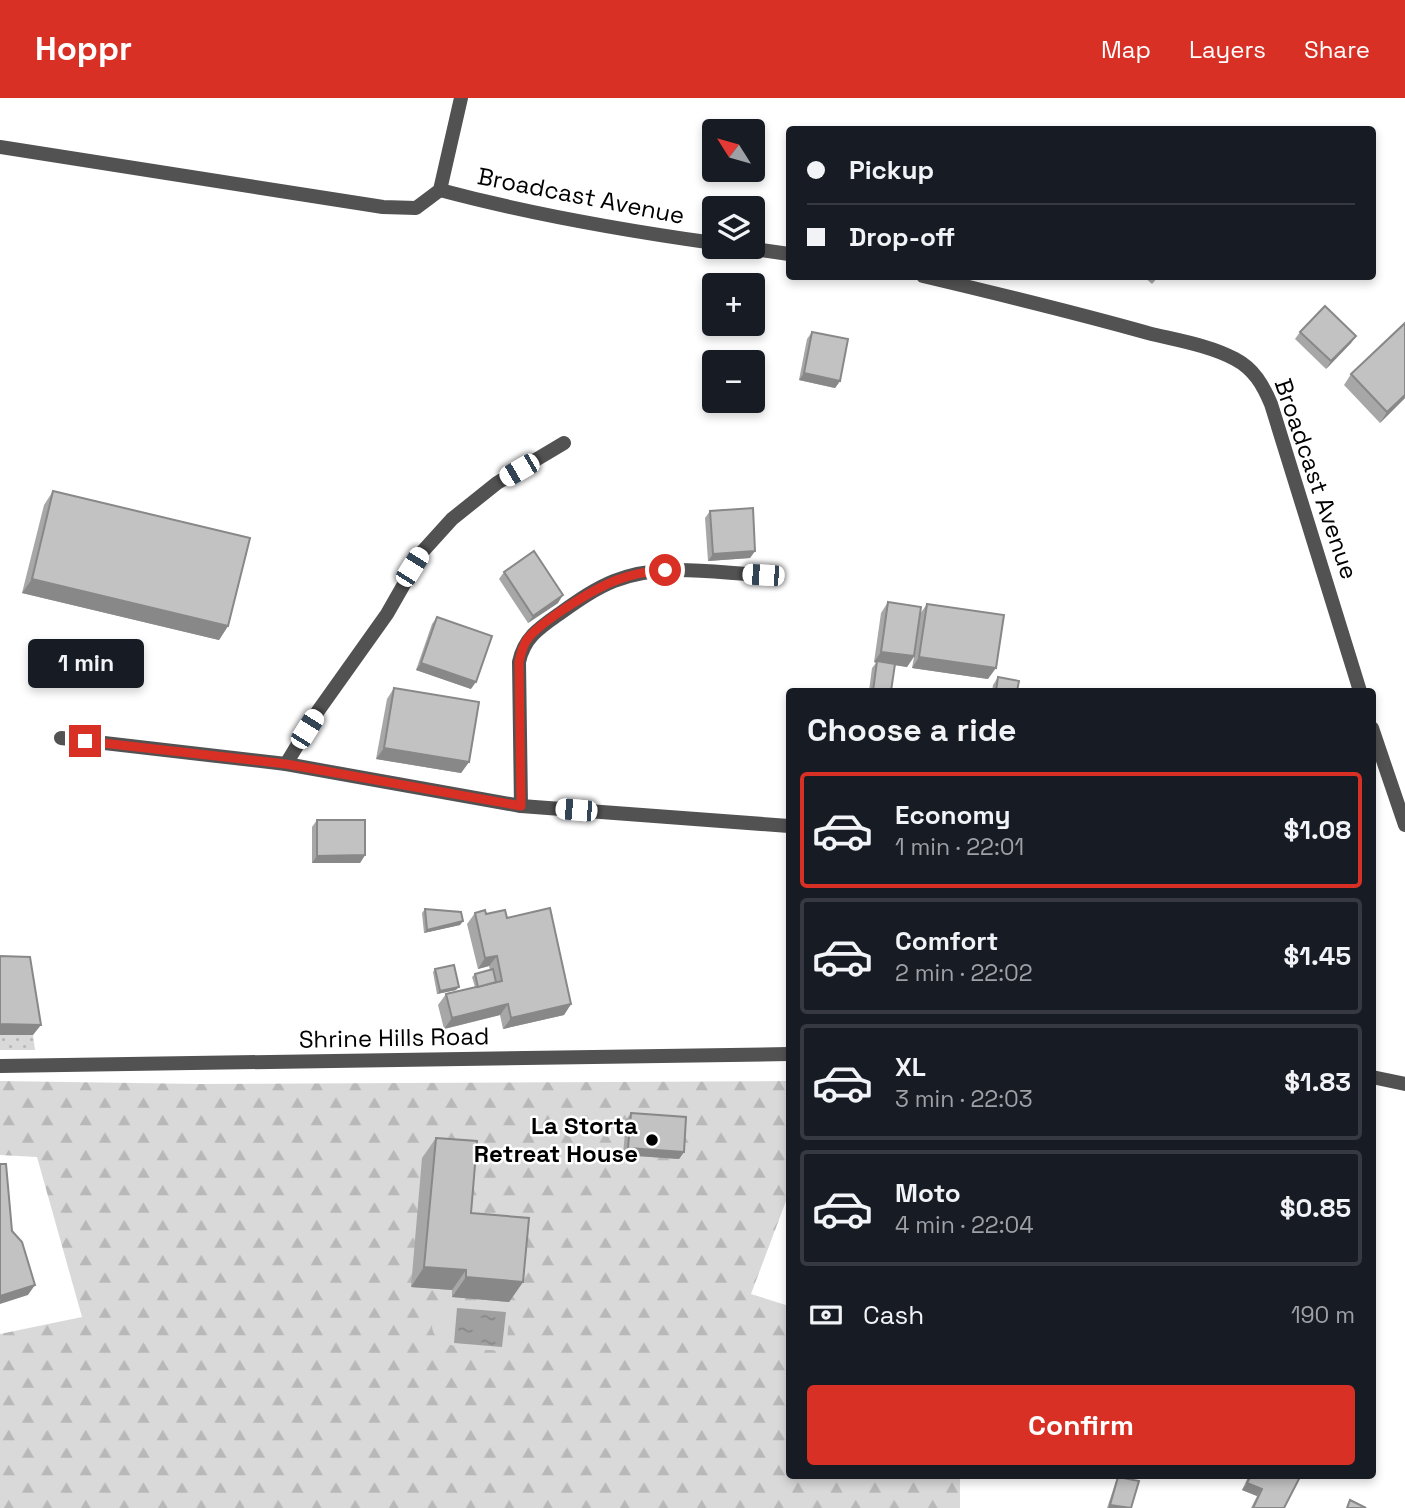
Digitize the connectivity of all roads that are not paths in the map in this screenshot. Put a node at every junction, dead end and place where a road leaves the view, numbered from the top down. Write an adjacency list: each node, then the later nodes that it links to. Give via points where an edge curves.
1 (461, 98): 3 (street)
2 (0, 147): 3 (street, via 383,207 416,208)
3 (440, 190): 4 (street, Broadcast Avenue, via 584,224)
4 (702, 241)
5 (765, 250): 6 (street)
6 (786, 254)
7 (939, 280): 10 (street, Broadcast Avenue, via 1214,351 1252,370 1271,404)
8 (565, 443): 13 (street, via 497,483 452,519 423,551 387,614)
9 (763, 575): 14 (street, via 642,572 590,593 529,637 519,662)
10 (1359, 688)
11 (61, 738): 13 (street)
12 (1376, 740): 15 (street)
13 (286, 764): 14 (street)
14 (521, 806): 16 (street)
15 (1405, 825)
16 (786, 826)
17 (786, 1054): 18 (street, Shrine Hills Road)
18 (0, 1066)
19 (1376, 1078): 20 (street)
20 (1405, 1084)

